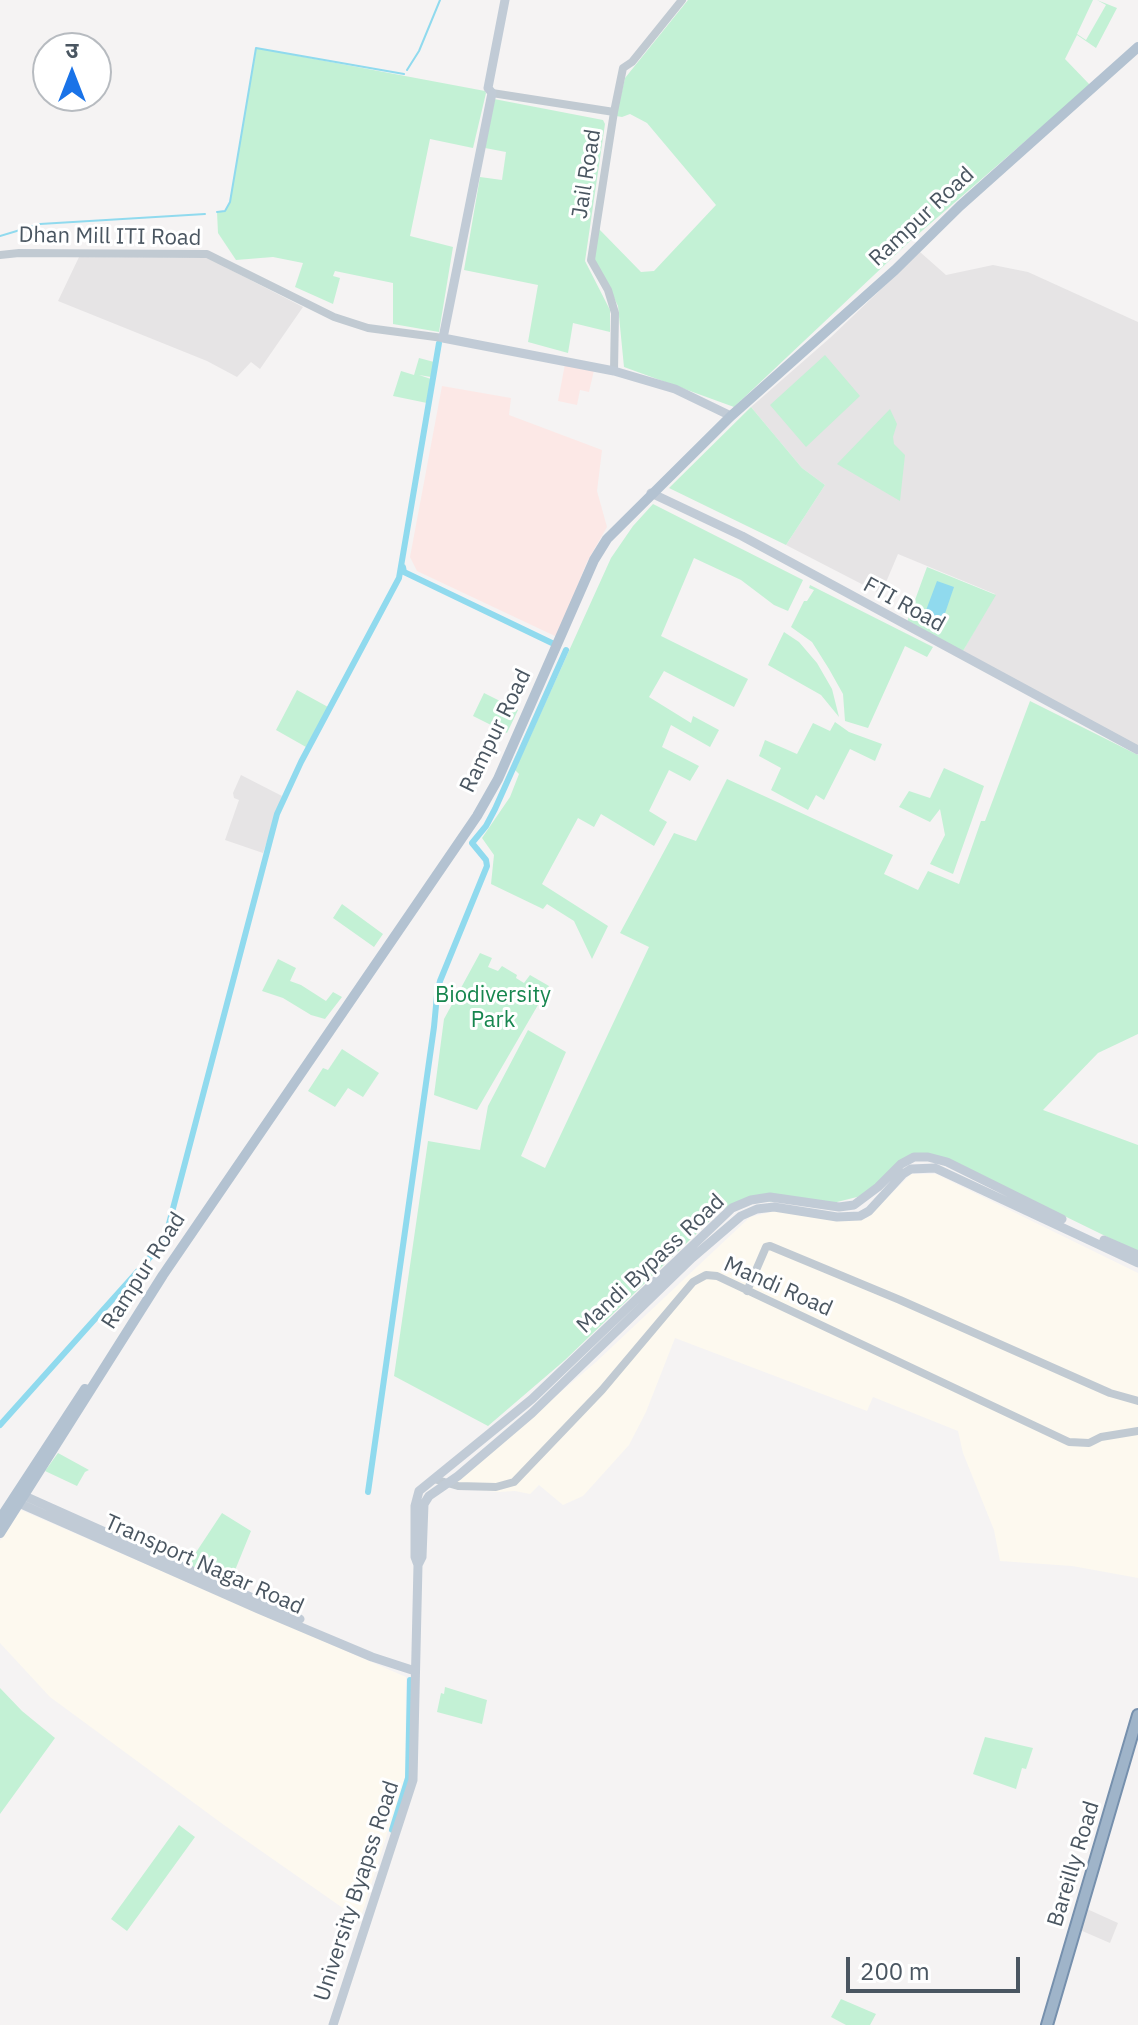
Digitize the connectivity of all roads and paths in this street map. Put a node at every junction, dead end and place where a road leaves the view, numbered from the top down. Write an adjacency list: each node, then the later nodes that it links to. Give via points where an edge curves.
1 (505, 0): 4 (main road, via 488,88)
2 (682, 0): 5 (street, Jail Road, via 623,68)
3 (1138, 47): 10 (main road, Rampur Road)
4 (492, 93): 5 (street); 7 (main road)
5 (614, 112): 8 (street, Jail Road, via 591,260 615,313)
6 (0, 255): 7 (street, Dhan Mill ITI Road, via 207,254 334,317 368,328)
7 (443, 338): 8 (main road)
8 (614, 371): 9 (main road)
9 (716, 407): 10 (main road); 11 (main road)
10 (731, 416): 11 (main road, Rampur Road)
11 (719, 428): 12 (main road, Rampur Road)
12 (651, 493): 13 (main road, FTI Road, via 742,536); 24 (main road, Rampur Road, via 594,560 477,816 132,1317)
13 (1138, 750)
14 (1138, 1255): 19 (main road, Mandi Bypass Road, via 928,1157 901,1164 854,1205 751,1200 732,1208 575,1360)
15 (1138, 1263): 20 (main road, Mandi Bypass Road, via 935,1168 911,1169 860,1216 757,1209 741,1216 692,1258 532,1413)
16 (747, 1291): 17 (street, via 770,1246); 18 (street, Mandi Road, via 1069,1442 1089,1443); 23 (street, Mandi Road, via 717,1276 699,1278 524,1474 505,1486)
17 (1138, 1401)
18 (1138, 1431)
19 (446, 1469): 20 (street); 21 (main road, Mandi Bypass Road)
20 (458, 1476): 22 (main road, Mandi Bypass Road); 23 (street)
21 (434, 1479): 22 (street, Mandi Road); 27 (main road, Mandi Bypass Road, via 415,1500)
22 (448, 1484): 23 (street, Mandi Road); 27 (main road, Mandi Bypass Road, via 424,1504)
23 (469, 1485)
24 (19, 1498): 25 (main road); 26 (main road); 28 (main road, Transport Nagar Road)
25 (0, 1519)
26 (0, 1533)
27 (418, 1565): 28 (main road, Mandi Bypass Road)
28 (415, 1671): 30 (main road, University Byapss Road, via 413,1780)
29 (1138, 1715): 31 (highway, Bareilly Road)
30 (333, 2025)
31 (1047, 2025)

